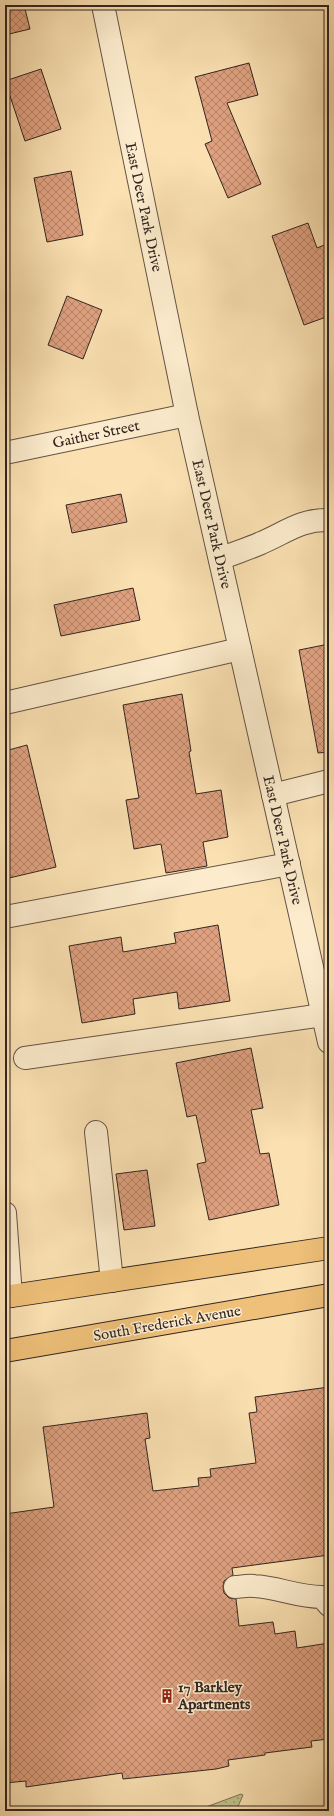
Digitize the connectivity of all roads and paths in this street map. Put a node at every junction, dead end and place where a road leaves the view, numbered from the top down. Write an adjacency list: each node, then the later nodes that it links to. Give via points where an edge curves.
1 (103, 5): 2 (street, East Deer Park Drive)
2 (187, 415): 3 (street, Gaither Street); 5 (street, East Deer Park Drive)
3 (5, 453)
4 (329, 520): 5 (street, via 292,527)
5 (220, 559): 6 (street, East Deer Park Drive)
6 (240, 649): 7 (street); 9 (street, East Deer Park Drive)
7 (5, 703)
8 (329, 781): 9 (street)
9 (273, 795): 10 (street, East Deer Park Drive)
10 (289, 864): 11 (street); 12 (street, East Deer Park Drive)
11 (5, 917)
12 (324, 1005): 13 (street, East Deer Park Drive); 14 (street)
13 (329, 1042)
14 (24, 1058)
15 (96, 1132): 18 (street)
16 (5, 1213): 20 (street)
17 (329, 1248): 18 (main road)
18 (112, 1281): 20 (main road)
19 (329, 1295): 21 (main road, South Frederick Avenue)
20 (8, 1296)
21 (5, 1351)
22 (235, 1588): 23 (street, via 267,1587 297,1596)
23 (327, 1595)

